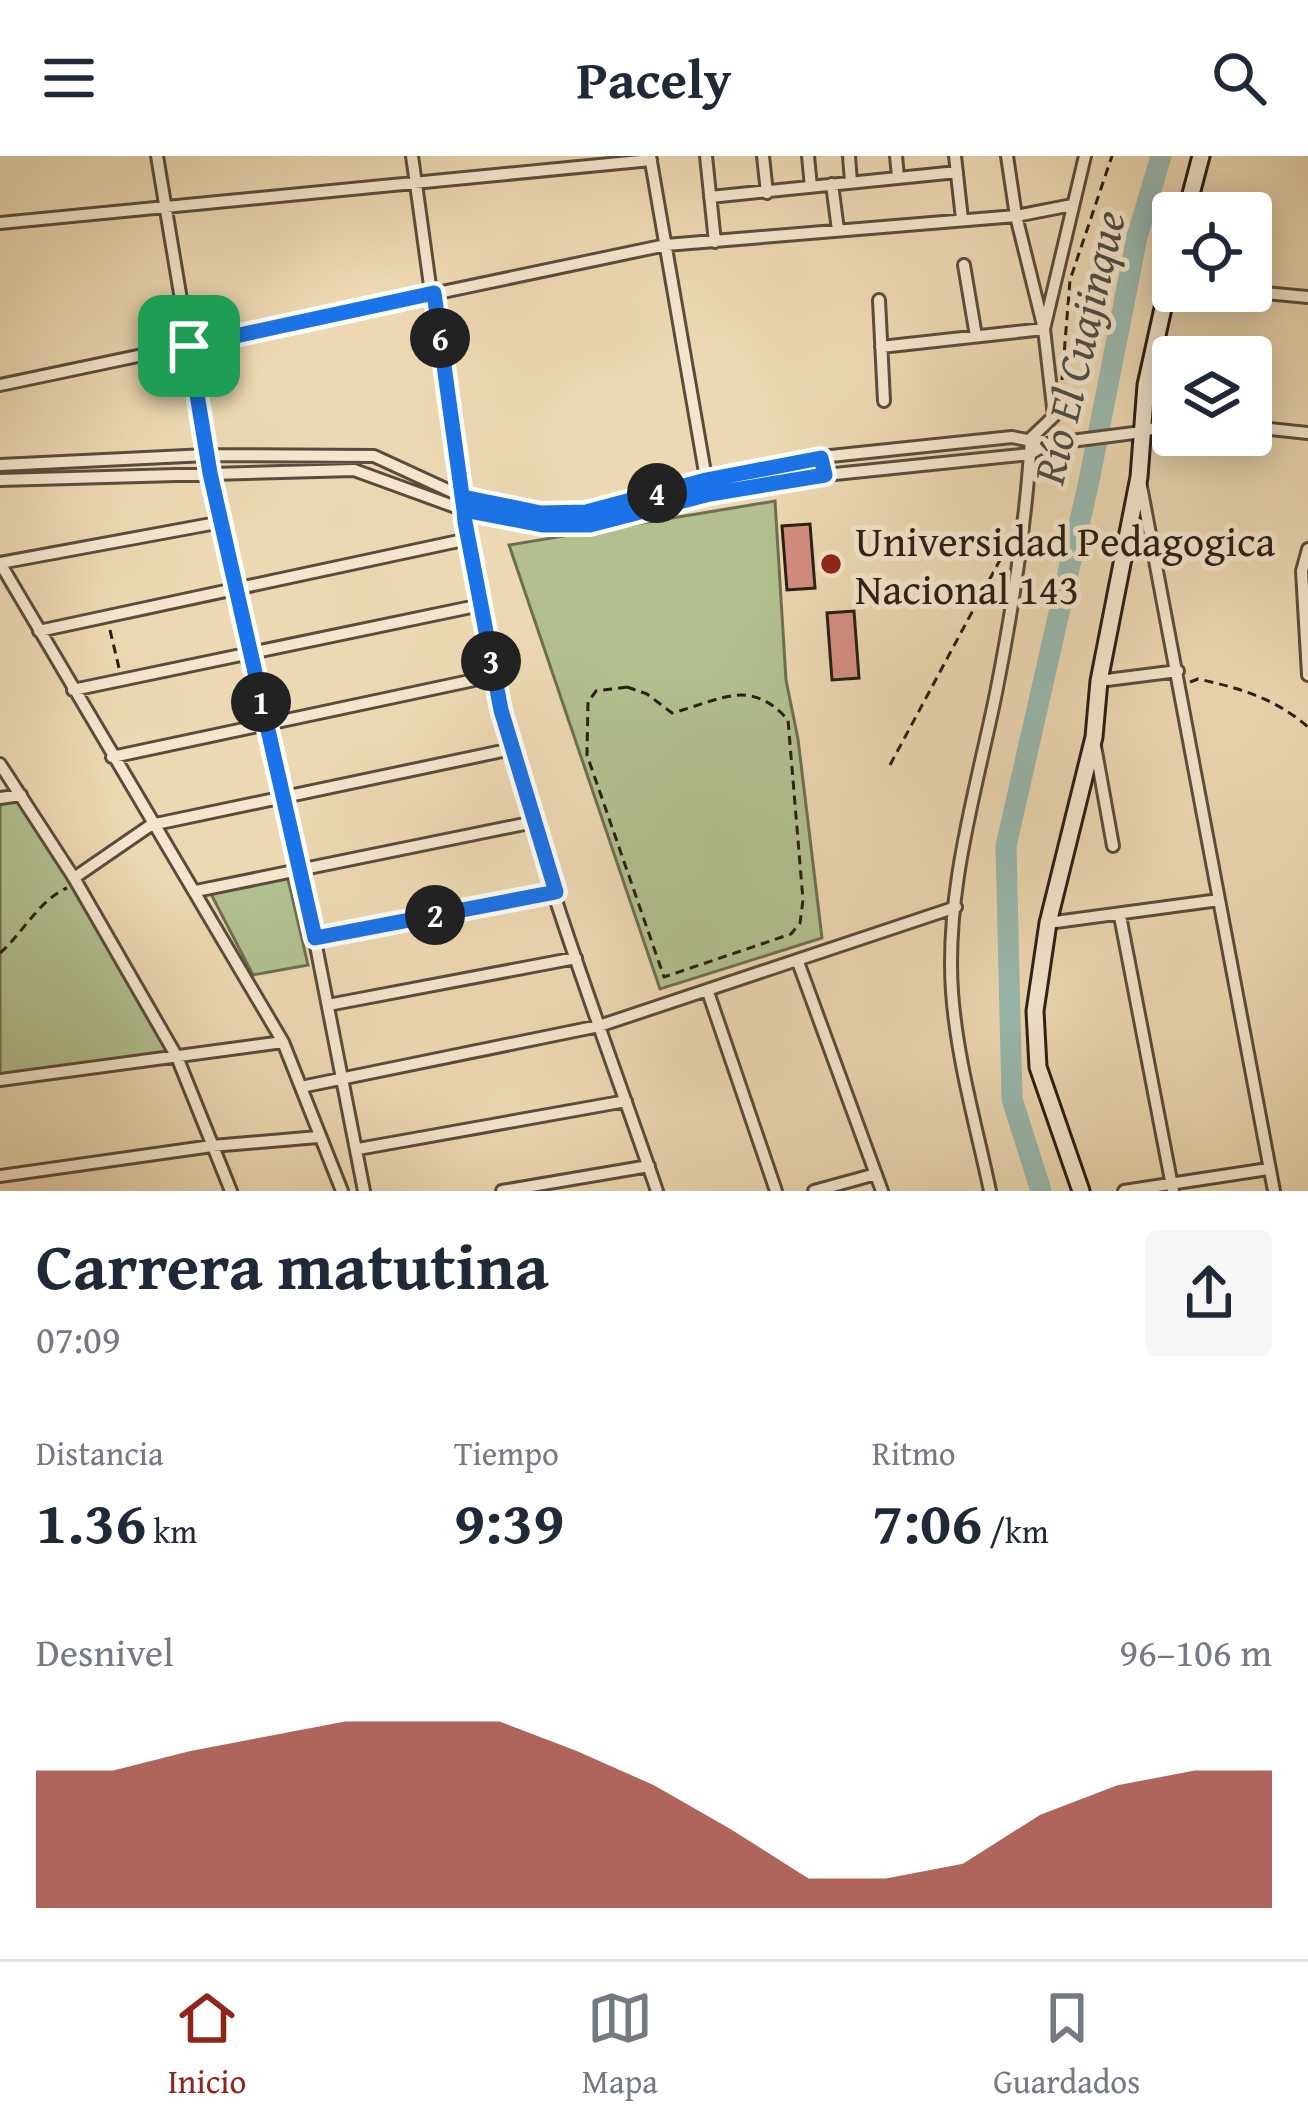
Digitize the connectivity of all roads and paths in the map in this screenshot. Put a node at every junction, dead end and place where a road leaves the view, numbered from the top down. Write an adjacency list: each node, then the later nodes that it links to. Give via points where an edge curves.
1 (157, 156): 24 (street)
2 (412, 156): 18 (street)
3 (706, 156): 22 (street)
4 (763, 156): 21 (street)
5 (808, 156): 19 (street)
6 (849, 156): 16 (street)
7 (896, 156): 15 (street)
8 (955, 156): 14 (street)
9 (1007, 156): 25 (street)
10 (1085, 156): 23 (street)
11 (1112, 156): 43 (path, via 1070,280)
12 (1201, 156): 20 (street)
13 (651, 158): 18 (street); 30 (street)
14 (957, 172): 15 (street); 26 (street)
15 (898, 178): 16 (street)
16 (851, 182): 17 (street)
17 (832, 184): 19 (street); 28 (street)
18 (416, 186): 24 (street); 32 (street)
19 (811, 187): 21 (street)
20 (1192, 192)
21 (767, 193): 22 (street)
22 (710, 197): 29 (street)
23 (1072, 205): 25 (street); 37 (street)
24 (166, 209): 27 (street); 39 (street)
25 (1016, 216): 26 (street); 37 (street)
26 (962, 219): 28 (street)
27 (0, 223)
28 (838, 230): 29 (street)
29 (715, 242): 30 (street)
30 (665, 245): 32 (street); 58 (street)
31 (964, 265): 38 (street)
32 (434, 293): 39 (street); 60 (street)
33 (1272, 294): 34 (street)
34 (1308, 297)
35 (879, 300): 40 (street)
36 (1163, 312): 46 (street)
37 (1044, 329): 38 (street); 43 (street)
38 (976, 336): 40 (street)
39 (189, 346): 41 (street); 51 (street)
40 (881, 347): 42 (street)
41 (0, 385)
42 (884, 401)
43 (1054, 416): 48 (street)
44 (1152, 428): 46 (street)
45 (1272, 430): 47 (street)
46 (1136, 433): 49 (street); 56 (street)
47 (1308, 433)
48 (1031, 438): 49 (street); 50 (street); 52 (street)
49 (1047, 444): 50 (street)
50 (1030, 454): 55 (street); 96 (street, via 1023,553)
51 (207, 455): 53 (street); 54 (street); 60 (street, via 374,456)
52 (821, 458): 55 (street); 58 (street)
53 (0, 465)
54 (210, 473): 57 (street); 60 (street, via 354,470); 61 (street)
55 (825, 475): 59 (street)
56 (1139, 477): 73 (street); 75 (street)
57 (0, 480)
58 (706, 480): 59 (street); 60 (street, via 586,512)
59 (710, 494): 60 (street, via 590,525 542,525)
60 (463, 504): 62 (street)
61 (222, 523): 65 (street); 66 (street)
62 (468, 539): 66 (street); 67 (street)
63 (1007, 547): 84 (path)
64 (1308, 550): 71 (street)
65 (0, 563): 69 (street)
66 (236, 586): 68 (street); 70 (street)
67 (481, 605): 70 (street); 72 (street)
68 (106, 617): 69 (street); 74 (path)
69 (39, 631): 76 (street)
70 (250, 657): 74 (street); 77 (street)
71 (1308, 675)
72 (493, 676): 77 (street); 80 (street)
73 (1179, 678): 75 (street); 78 (path, via 1257,695); 95 (street)
74 (123, 681): 76 (street)
75 (1099, 681): 79 (street)
76 (73, 690): 82 (street)
77 (266, 722): 82 (street); 87 (street)
78 (1308, 727)
79 (1094, 737): 90 (street); 98 (street)
80 (512, 749): 87 (street); 88 (street)
81 (587, 755): 81 (path, via 664,977 791,934 802,900 798,817 788,720 769,699 747,693 672,713 627,687 596,691 588,702)
82 (112, 757): 89 (street)
83 (0, 764): 85 (street)
84 (890, 766)
85 (21, 795): 86 (street); 92 (street)
86 (0, 798)
87 (284, 798): 89 (street); 91 (street)
88 (534, 822): 91 (street); 94 (street)
89 (151, 825): 92 (street); 93 (street)
90 (1113, 846)
91 (301, 869): 93 (street); 99 (street)
92 (71, 883): 100 (path); 107 (street)
93 (196, 891): 106 (street)
94 (556, 892): 99 (street); 101 (street)
95 (1219, 900): 97 (street); 116 (street)
96 (956, 907): 102 (street); 129 (street, via 952,989)
97 (1120, 916): 98 (street); 119 (street)
98 (1048, 923): 130 (street, via 1035,1010 1038,1067)
99 (315, 938): 104 (street)
100 (0, 953)
101 (576, 958): 104 (street); 105 (street)
102 (798, 962): 103 (street); 117 (street)
103 (708, 992): 105 (street); 126 (street)
104 (328, 1005): 108 (street)
105 (599, 1025): 108 (street); 111 (street)
106 (283, 1042): 107 (street); 110 (street)
107 (177, 1057): 109 (street); 113 (street)
108 (343, 1077): 110 (street); 114 (street)
109 (0, 1080)
110 (301, 1088): 112 (street)
111 (626, 1101): 114 (street); 115 (street)
112 (318, 1137): 113 (street); 122 (street)
113 (212, 1146): 118 (street); 121 (street)
114 (358, 1149): 123 (street)
115 (649, 1166): 124 (street); 125 (street)
116 (1268, 1169): 119 (street); 132 (street)
117 (876, 1174): 127 (street); 128 (street)
118 (0, 1177)
119 (1172, 1187): 120 (street)
120 (1153, 1188): 131 (street)
121 (231, 1191)
122 (342, 1191)
123 (364, 1191)
124 (502, 1191)
125 (657, 1191)
126 (776, 1191)
127 (814, 1191)
128 (882, 1191)
129 (990, 1191)
130 (1081, 1191)
131 (1124, 1191)
132 (1274, 1191)

